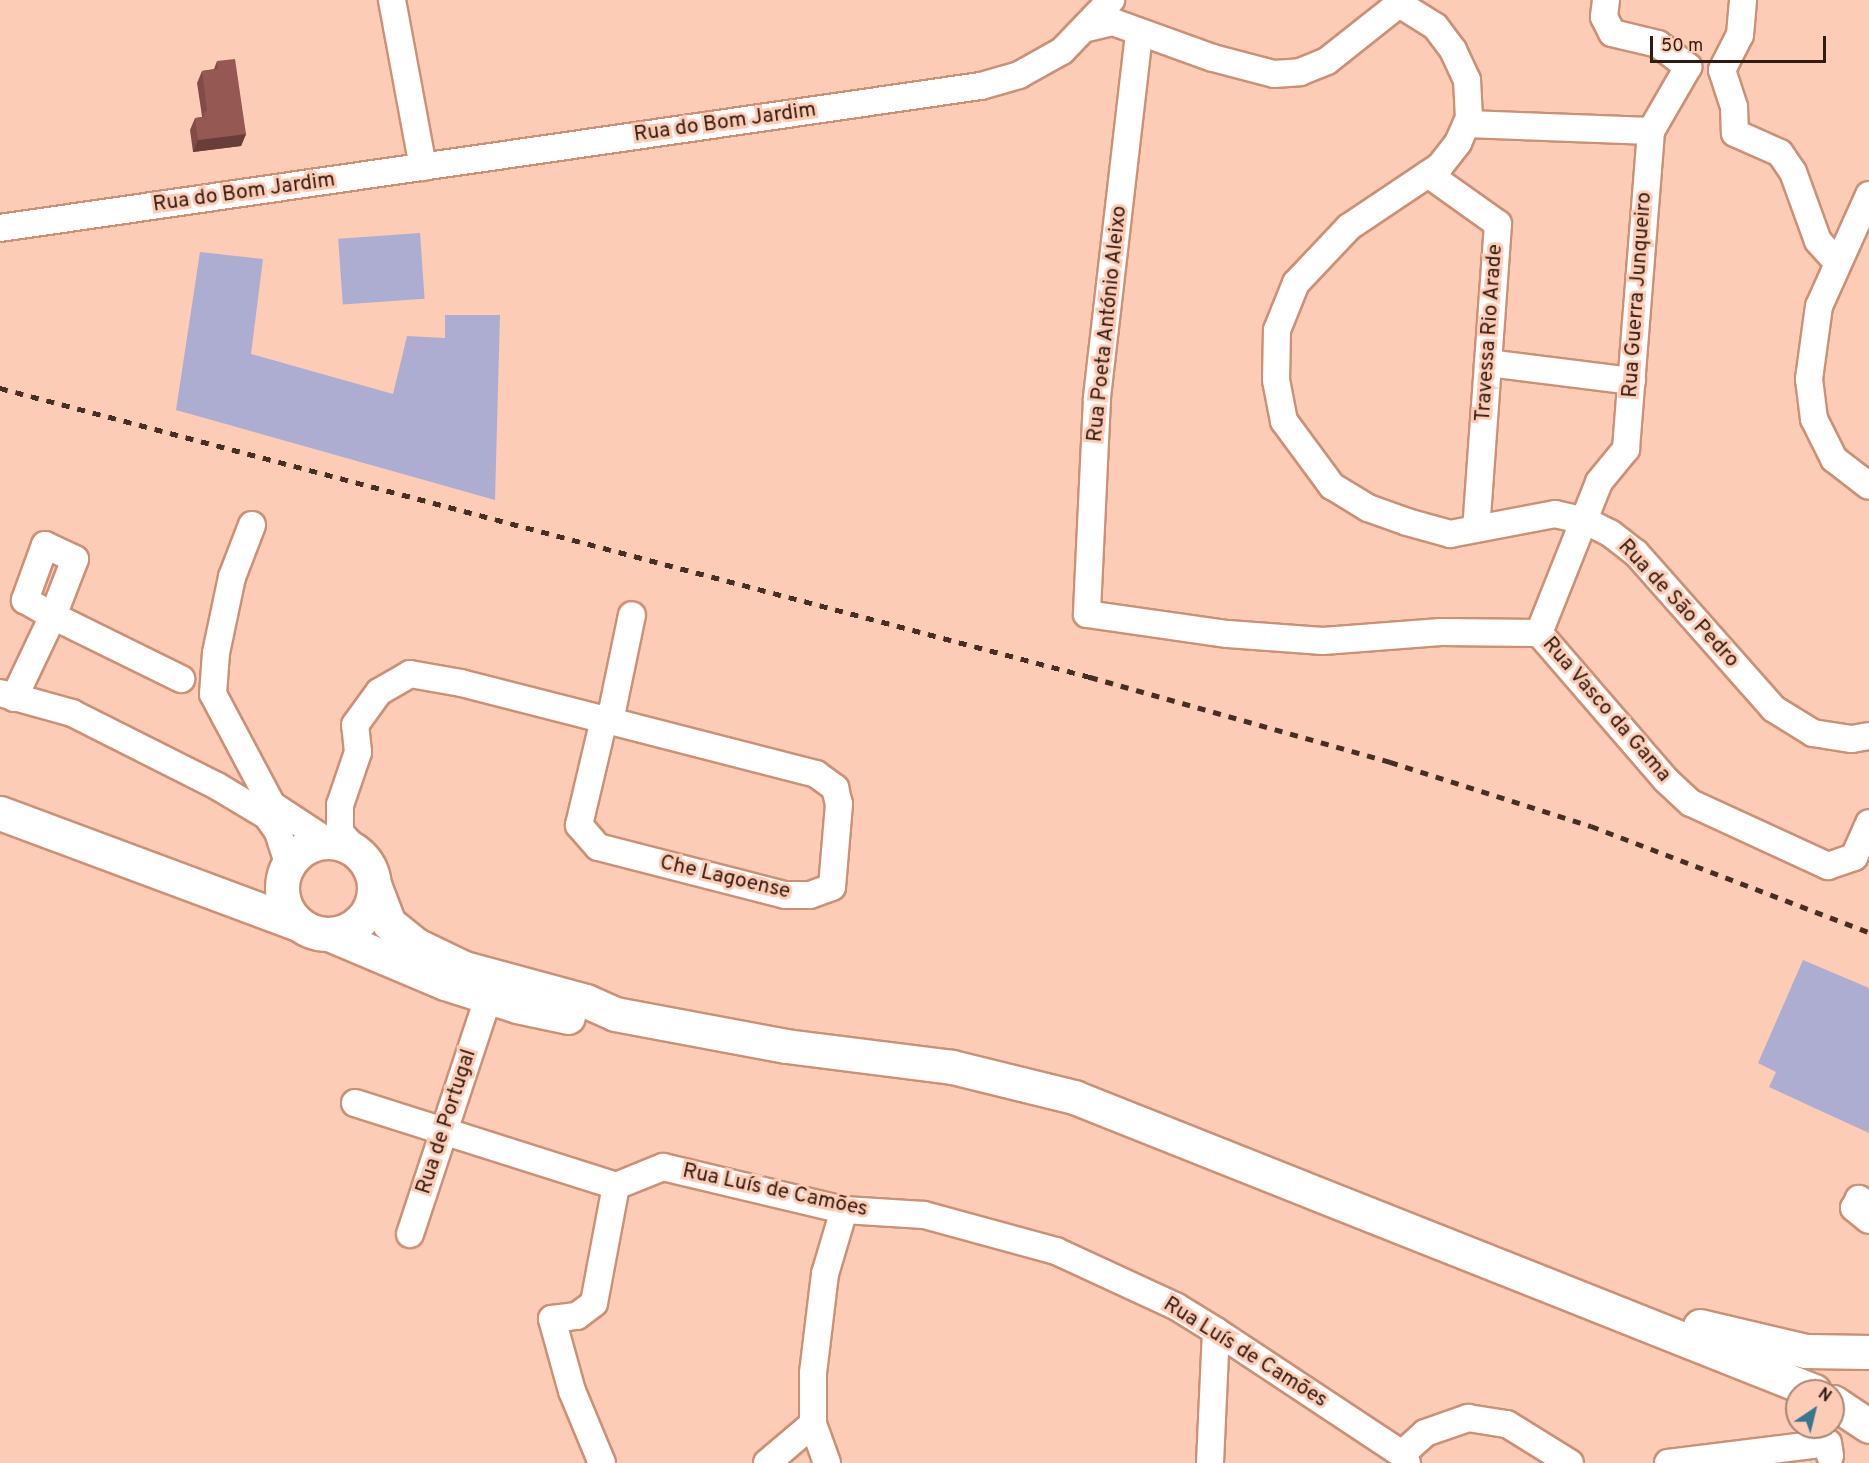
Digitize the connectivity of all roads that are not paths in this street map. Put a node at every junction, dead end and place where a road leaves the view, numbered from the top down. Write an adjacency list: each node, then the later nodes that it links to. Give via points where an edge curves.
1 (392, 0): 14 (street)
2 (1111, 0): 8 (street, Rua do Bom Jardim)
3 (1429, 0): 7 (street)
4 (1606, 0): 10 (street, via 1605,17 1612,33 1658,44)
5 (1743, 0): 11 (street, via 1740,35)
6 (1402, 2): 7 (street, Rua de São Pedro); 9 (street, via 1327,61 1300,72 1274,74)
7 (1435, 26): 12 (street, Rua de São Pedro, via 1467,80)
8 (1087, 28): 9 (street, via 1113,22); 14 (street, Rua do Bom Jardim, via 1062,51 1018,75 981,86)
9 (1139, 34): 25 (street, Rua Poeta António Aleixo, via 1097,399)
10 (1688, 67): 11 (street); 13 (street, Rua Guerra Junqueiro)
11 (1722, 70): 18 (street, via 1734,107 1735,133 1780,153 1793,172 1818,241)
12 (1467, 124): 13 (street); 15 (street, Rua de São Pedro, via 1458,143 1440,166)
13 (1651, 131): 20 (street, Rua Guerra Junqueiro)
14 (423, 167): 17 (street, Rua do Bom Jardim)
15 (1428, 174): 19 (street, Travessa Rio Arade, via 1498,224); 24 (street, Rua de São Pedro, via 1349,227 1296,283 1277,330 1276,380 1284,421 1332,486 1368,508 1407,522 1450,534)
16 (1869, 195): 18 (street)
17 (0, 228)
18 (1836, 261): 21 (street, via 1819,306 1812,343 1809,379 1814,419 1834,459)
19 (1488, 363): 20 (street); 24 (street, Travessa Rio Arade)
20 (1632, 381): 22 (street, Rua Guerra Junqueiro, via 1626,449 1599,482)
21 (1869, 486)
22 (1586, 521): 24 (street, Rua de São Pedro, via 1555,514); 27 (street, Rua Guerra Junqueiro); 32 (street, Rua de São Pedro, via 1636,553 1774,709 1813,733 1852,739)
23 (252, 525): 33 (street, via 232,577 216,653 213,693)
24 (1476, 528)
25 (1086, 614): 27 (street, Rua Vasco da Gama, via 1228,634 1323,641 1441,632)
26 (632, 615): 30 (street, Che Lagoense)
27 (1539, 633): 37 (street, Rua Vasco da Gama, via 1666,780 1692,803 1828,866 1854,857)
28 (181, 679): 29 (street, via 52,616)
29 (7, 695): 34 (street, via 72,713)
30 (607, 720): 30 (street, Che Lagoense, via 816,774 835,788 839,804 832,887 810,896 785,895 598,847 579,825); 31 (street, Che Lagoense, via 410,674 378,692)
31 (355, 725): 39 (street, via 339,786); 40 (street, via 357,752 340,806 340,833)
32 (1869, 736)
33 (250, 770): 34 (street); 36 (street); 39 (street, via 272,804)
34 (217, 786): 36 (street)
35 (0, 813): 38 (main road)
36 (267, 816): 41 (street)
37 (1869, 823)
38 (48, 830): 41 (main road, via 217,885 248,890 269,885); 43 (main road)
39 (317, 833): 40 (main road); 41 (main road, via 310,844)
40 (358, 852): 42 (main road, via 369,864)
41 (286, 863): 43 (main road, via 283,902)
42 (375, 887): 44 (main road, via 371,907 360,922 342,933); 46 (main road, via 389,923 416,945 464,968 586,1001 615,1014)
43 (299, 924): 44 (main road)
44 (329, 934): 46 (main road, via 445,982 517,1006 724,1047)
45 (484, 1010): 48 (street, Rua de Portugal)
46 (786, 1046): 54 (main road, via 952,1067 1074,1097)
47 (355, 1103): 48 (street)
48 (442, 1134): 49 (street); 53 (street, Rua de Portugal)
49 (616, 1186): 51 (street, Rua Luís de Camões, via 663,1167); 63 (street, via 594,1303 577,1316 552,1319 572,1391)
50 (1869, 1205): 52 (street, via 1859,1199 1854,1208)
51 (844, 1210): 55 (street, Rua Luís de Camões, via 924,1215 1056,1251 1177,1307); 59 (street, via 825,1274 813,1373)
52 (1869, 1220)
53 (410, 1234)
54 (1558, 1292): 56 (main road, via 1806,1351); 57 (main road)
55 (1216, 1331): 62 (street, Rua Luís de Camões); 66 (street)
56 (1869, 1352)
57 (1785, 1380)
58 (1845, 1410): 60 (main road)
59 (813, 1424): 64 (street); 65 (street)
60 (1869, 1426)
61 (1830, 1456): 68 (street, via 1828,1443)
62 (1405, 1459): 67 (street, via 1425,1433 1468,1418 1507,1424)
63 (602, 1463)
64 (767, 1463)
65 (827, 1463)
66 (1210, 1463)
67 (1570, 1463)
68 (1668, 1463)

